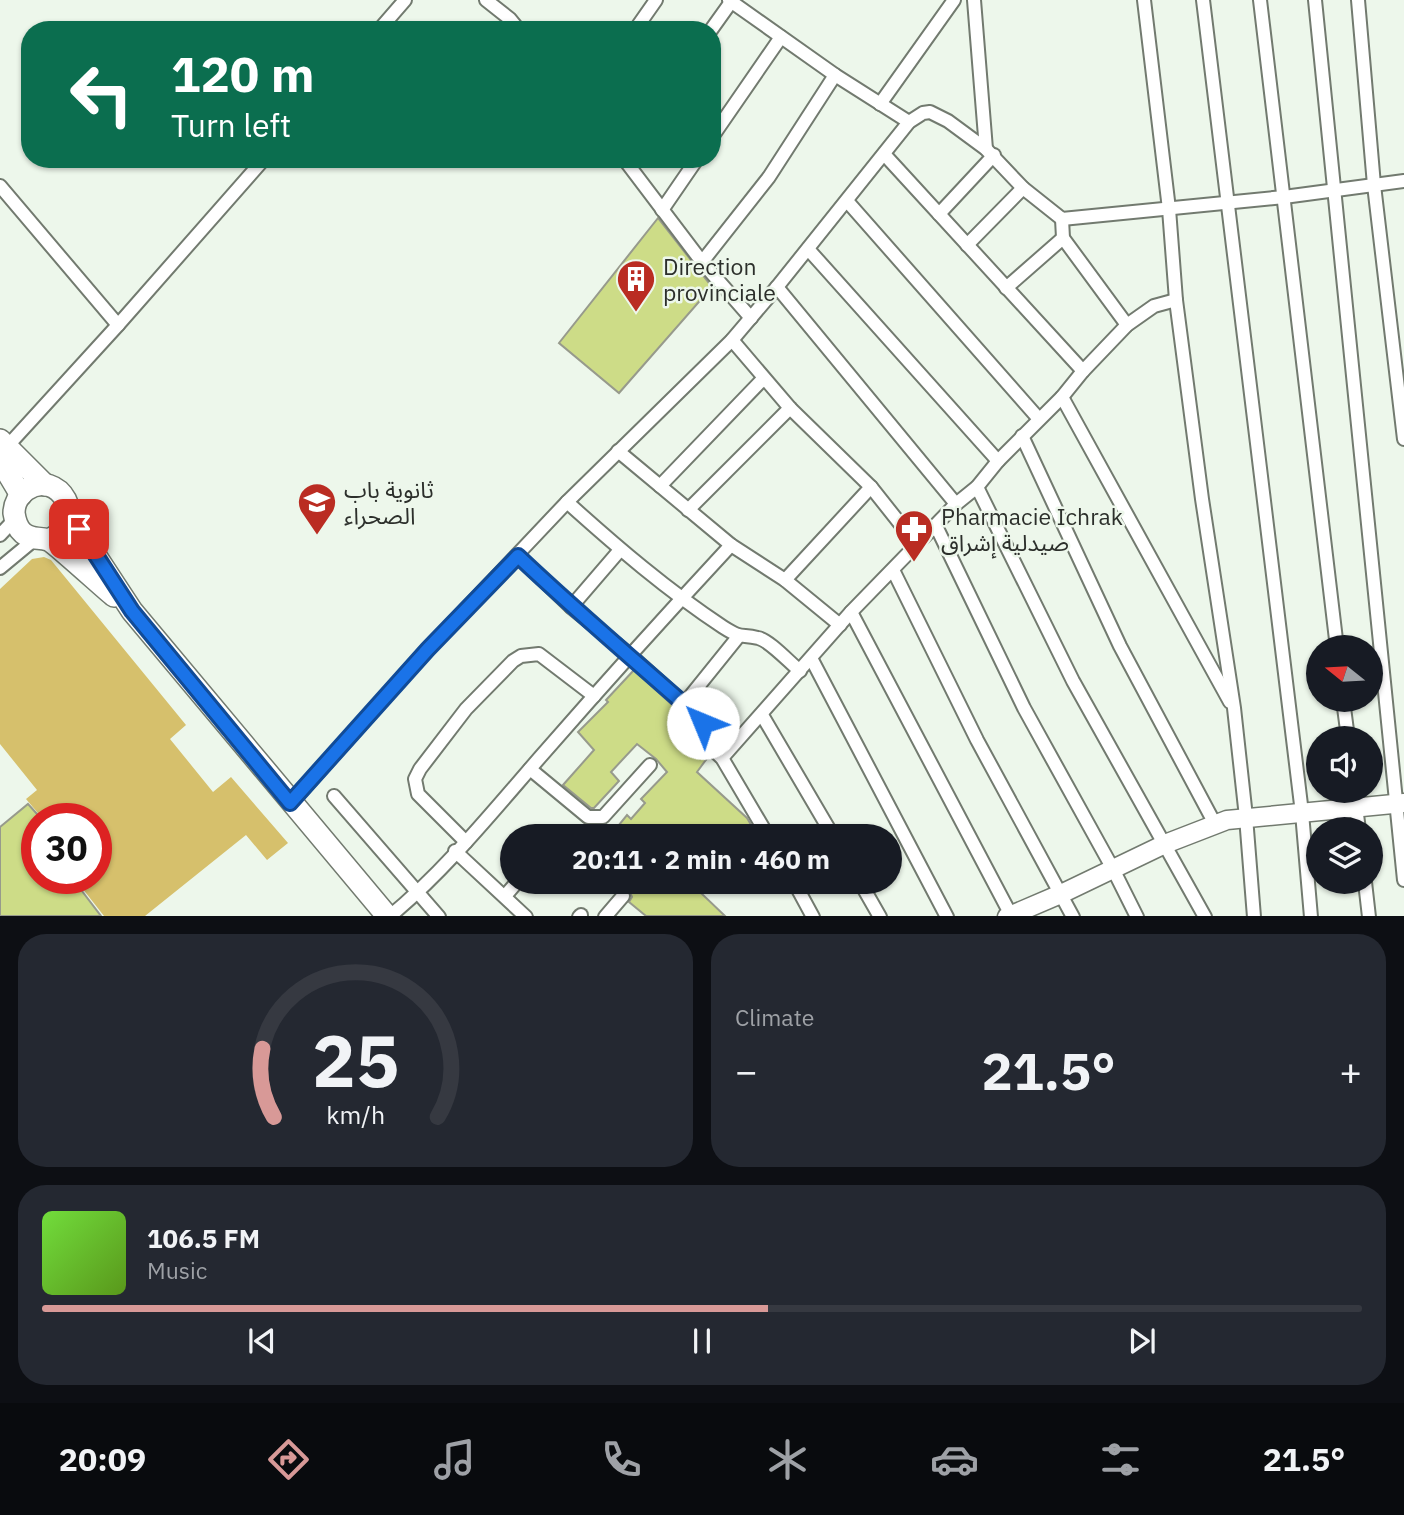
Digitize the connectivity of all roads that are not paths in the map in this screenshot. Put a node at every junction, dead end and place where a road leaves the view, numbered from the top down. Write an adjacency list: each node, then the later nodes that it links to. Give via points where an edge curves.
1 (405, 0): 12 (street)
2 (486, 0): 13 (street)
3 (656, 0): 14 (street)
4 (954, 0): 18 (street)
5 (974, 0): 21 (street)
6 (1144, 0): 34 (street)
7 (1203, 0): 33 (street)
8 (1260, 0): 31 (street)
9 (1315, 0): 30 (street)
10 (1357, 0): 27 (street)
11 (730, 1): 15 (street); 16 (street)
12 (387, 21)
13 (512, 21)
14 (641, 21)
15 (717, 21)
16 (781, 37): 17 (street); 20 (street)
17 (835, 75): 18 (street); 41 (street, via 769,177)
18 (880, 104): 19 (street)
19 (909, 122): 21 (street, via 923,113 934,113); 22 (street)
20 (721, 124)
21 (990, 152): 29 (street); 36 (street)
22 (884, 154): 32 (street); 36 (street)
23 (256, 168): 46 (street)
24 (631, 168): 35 (street)
25 (691, 168): 35 (street)
26 (1404, 181): 27 (street)
27 (1374, 185): 30 (street); 55 (street)
28 (0, 186): 46 (street)
29 (1023, 188): 37 (street); 39 (street)
30 (1333, 191): 31 (street); 99 (street)
31 (1284, 197): 33 (street); 84 (street)
32 (846, 201): 40 (street); 53 (street)
33 (1228, 202): 34 (street); 100 (street)
34 (1169, 209): 37 (street); 44 (street)
35 (662, 210): 41 (street)
36 (939, 214): 39 (street)
37 (1062, 219): 38 (street)
38 (1063, 238): 43 (street); 47 (street)
39 (967, 245): 43 (street)
40 (808, 249): 42 (street); 58 (street)
41 (702, 262): 45 (street)
42 (777, 287): 45 (street); 65 (street)
43 (1006, 288): 49 (street)
44 (1176, 300): 47 (street, via 1154,306); 91 (street)
45 (751, 318): 48 (street)
46 (118, 325): 56 (street)
47 (1127, 325): 49 (street)
48 (732, 340): 50 (street); 57 (street)
49 (1083, 371): 51 (street)
50 (763, 379): 52 (street); 60 (street)
51 (1062, 397): 53 (street); 91 (street)
52 (790, 408): 62 (street); 66 (street)
53 (1039, 419): 54 (street)
54 (1022, 436): 58 (street); 104 (street, via 1120,646)
55 (1404, 439)
56 (2, 450): 59 (main road); 63 (main road)
57 (618, 451): 60 (street); 64 (street)
58 (998, 461): 61 (street)
59 (45, 485): 63 (main road, via 28,488); 67 (main road, via 62,493)
60 (660, 486): 66 (street)
61 (977, 487): 65 (street); 106 (street, via 1073,681)
62 (871, 488): 73 (street); 78 (street)
63 (21, 495): 68 (main road)
64 (567, 502): 74 (street); 75 (street)
65 (956, 504): 69 (street)
66 (688, 510): 72 (street)
67 (69, 515): 71 (main road, via 64,529); 81 (main road)
68 (15, 519): 70 (street); 71 (main road, via 23,533)
69 (936, 526): 73 (street); 108 (street, via 1024,708)
70 (0, 535)
71 (41, 539): 76 (street); 81 (main road)
72 (731, 545): 78 (street); 79 (street)
73 (916, 545): 77 (street)
74 (620, 550): 79 (street); 80 (street)
75 (518, 556): 80 (street); 97 (street)
76 (0, 568)
77 (893, 570): 82 (street); 111 (street, via 977,740)
78 (785, 580): 83 (street)
79 (681, 599): 85 (street); 86 (street)
80 (571, 607): 86 (street)
81 (132, 611): 97 (main road)
82 (851, 612): 83 (street); 124 (street)
83 (840, 625): 87 (street)
84 (1335, 635)
85 (738, 637): 88 (street, via 765,642); 90 (street)
86 (630, 655): 89 (street); 90 (street)
87 (811, 658): 88 (street); 123 (street)
88 (800, 671): 92 (street)
89 (594, 695): 95 (street); 105 (street, via 550,660 531,653 513,661 466,709 420,769 415,787)
90 (684, 704): 93 (street, via 703,722 697,735)
91 (1234, 708): 101 (street)
92 (762, 715): 93 (street); 103 (street)
93 (723, 758): 102 (street)
94 (650, 765): 95 (street, via 598,819 584,815)
95 (530, 769): 105 (street)
96 (334, 796): 110 (street)
97 (290, 803): 117 (main road)
98 (1340, 803): 100 (street)
99 (1399, 803): 109 (street)
100 (1302, 813): 101 (street); 129 (street)
101 (1246, 817): 104 (street); 128 (street)
102 (761, 824)
103 (826, 824)
104 (1215, 824): 106 (street)
105 (466, 842): 107 (street)
106 (1165, 844): 108 (street); 127 (street)
107 (455, 851): 110 (street); 115 (street)
108 (1114, 869): 111 (street); 126 (street)
109 (1404, 880)
110 (419, 892): 117 (street); 118 (street)
111 (1063, 893): 124 (street); 125 (street)
112 (800, 894): 121 (street)
113 (867, 894): 122 (street)
114 (1366, 894): 130 (street)
115 (505, 896): 119 (street)
116 (623, 896): 120 (street)
117 (388, 916)
118 (439, 916)
119 (526, 916)
120 (604, 916)
121 (813, 916)
122 (880, 916)
123 (947, 916)
124 (1010, 916)
125 (1073, 916)
126 (1137, 916)
127 (1205, 916)
128 (1254, 916)
129 (1311, 916)
130 (1369, 916)

